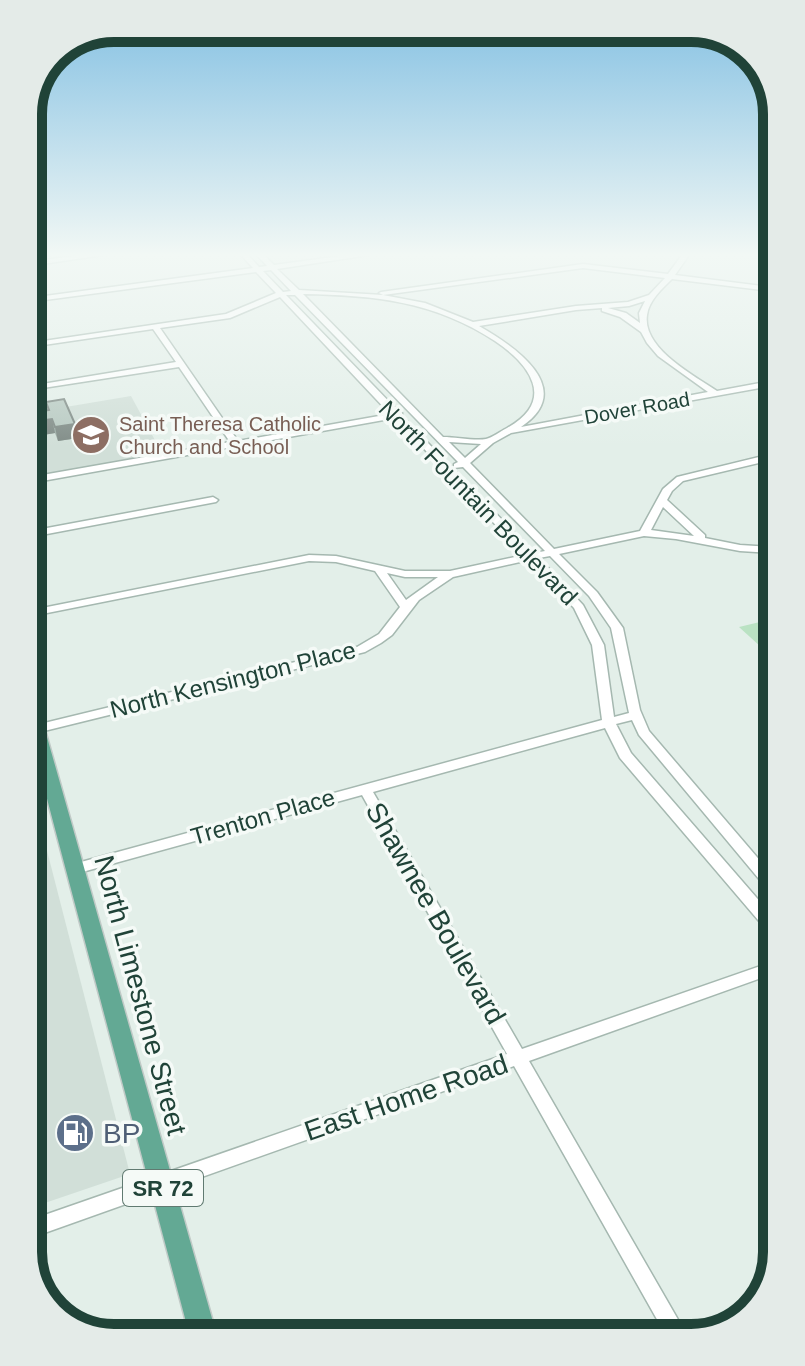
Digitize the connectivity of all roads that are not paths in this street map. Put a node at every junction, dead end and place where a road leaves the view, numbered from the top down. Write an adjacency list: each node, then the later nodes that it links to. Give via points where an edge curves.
1 (207, 319): 9 (street)
2 (299, 319): 18 (street, North Fountain Boulevard)
3 (323, 319): 17 (street, North Fountain Boulevard)
4 (461, 319): 8 (street)
5 (511, 319): 8 (street)
6 (626, 319): 10 (street)
7 (644, 319): 10 (street)
8 (475, 324): 16 (street, via 507,345 528,368 537,386)
9 (155, 326): 11 (street); 12 (street)
10 (644, 330): 15 (street, via 664,357)
11 (42, 343)
12 (181, 364): 14 (street); 23 (street)
13 (763, 385): 15 (street, Dover Road)
14 (42, 386)
15 (716, 394): 19 (street, Dover Road)
16 (534, 412): 19 (street, via 544,421); 20 (street)
17 (414, 413): 18 (street); 21 (street, North Fountain Boulevard)
18 (394, 416): 23 (street); 26 (street, North Fountain Boulevard)
19 (564, 422): 20 (street, Dover Road)
20 (503, 434): 22 (street)
21 (440, 439): 22 (street); 25 (street, North Fountain Boulevard)
22 (488, 442): 25 (street)
23 (236, 444): 27 (street)
24 (763, 459): 29 (street, via 680,479)
25 (465, 464): 26 (street); 34 (street, North Fountain Boulevard)
26 (446, 468): 35 (street, North Fountain Boulevard)
27 (42, 478)
28 (213, 500): 30 (street)
29 (663, 502): 31 (street); 32 (street)
30 (42, 532)
31 (644, 533): 32 (street); 34 (street)
32 (708, 541): 33 (street)
33 (763, 550)
34 (552, 552): 35 (street); 40 (street, North Fountain Boulevard, via 617,628)
35 (532, 557): 37 (street); 42 (street, North Fountain Boulevard, via 579,607 598,645)
36 (379, 569): 37 (street); 38 (street); 39 (street, via 324,558 290,560)
37 (450, 574): 38 (street, North Kensington Place)
38 (406, 607): 41 (street, North Kensington Place, via 384,638 361,650)
39 (42, 611)
40 (636, 715): 42 (street, Trenton Place); 46 (street, North Fountain Boulevard, via 656,751)
41 (42, 720)
42 (608, 721): 44 (street, Trenton Place); 47 (street, North Fountain Boulevard, via 625,755)
43 (42, 751): 45 (main road, North Limestone Street / SR 72)
44 (365, 789): 45 (street, Trenton Place); 49 (street, Shawnee Boulevard)
45 (75, 869): 50 (main road, North Limestone Street / SR 72)
46 (763, 874)
47 (763, 916)
48 (763, 971): 49 (street, East Home Road)
49 (518, 1057): 50 (street, East Home Road); 53 (street, Shawnee Boulevard)
50 (162, 1183): 51 (street, East Home Road); 52 (main road, North Limestone Street / SR 72)
51 (42, 1225)
52 (200, 1324)
53 (671, 1324)

